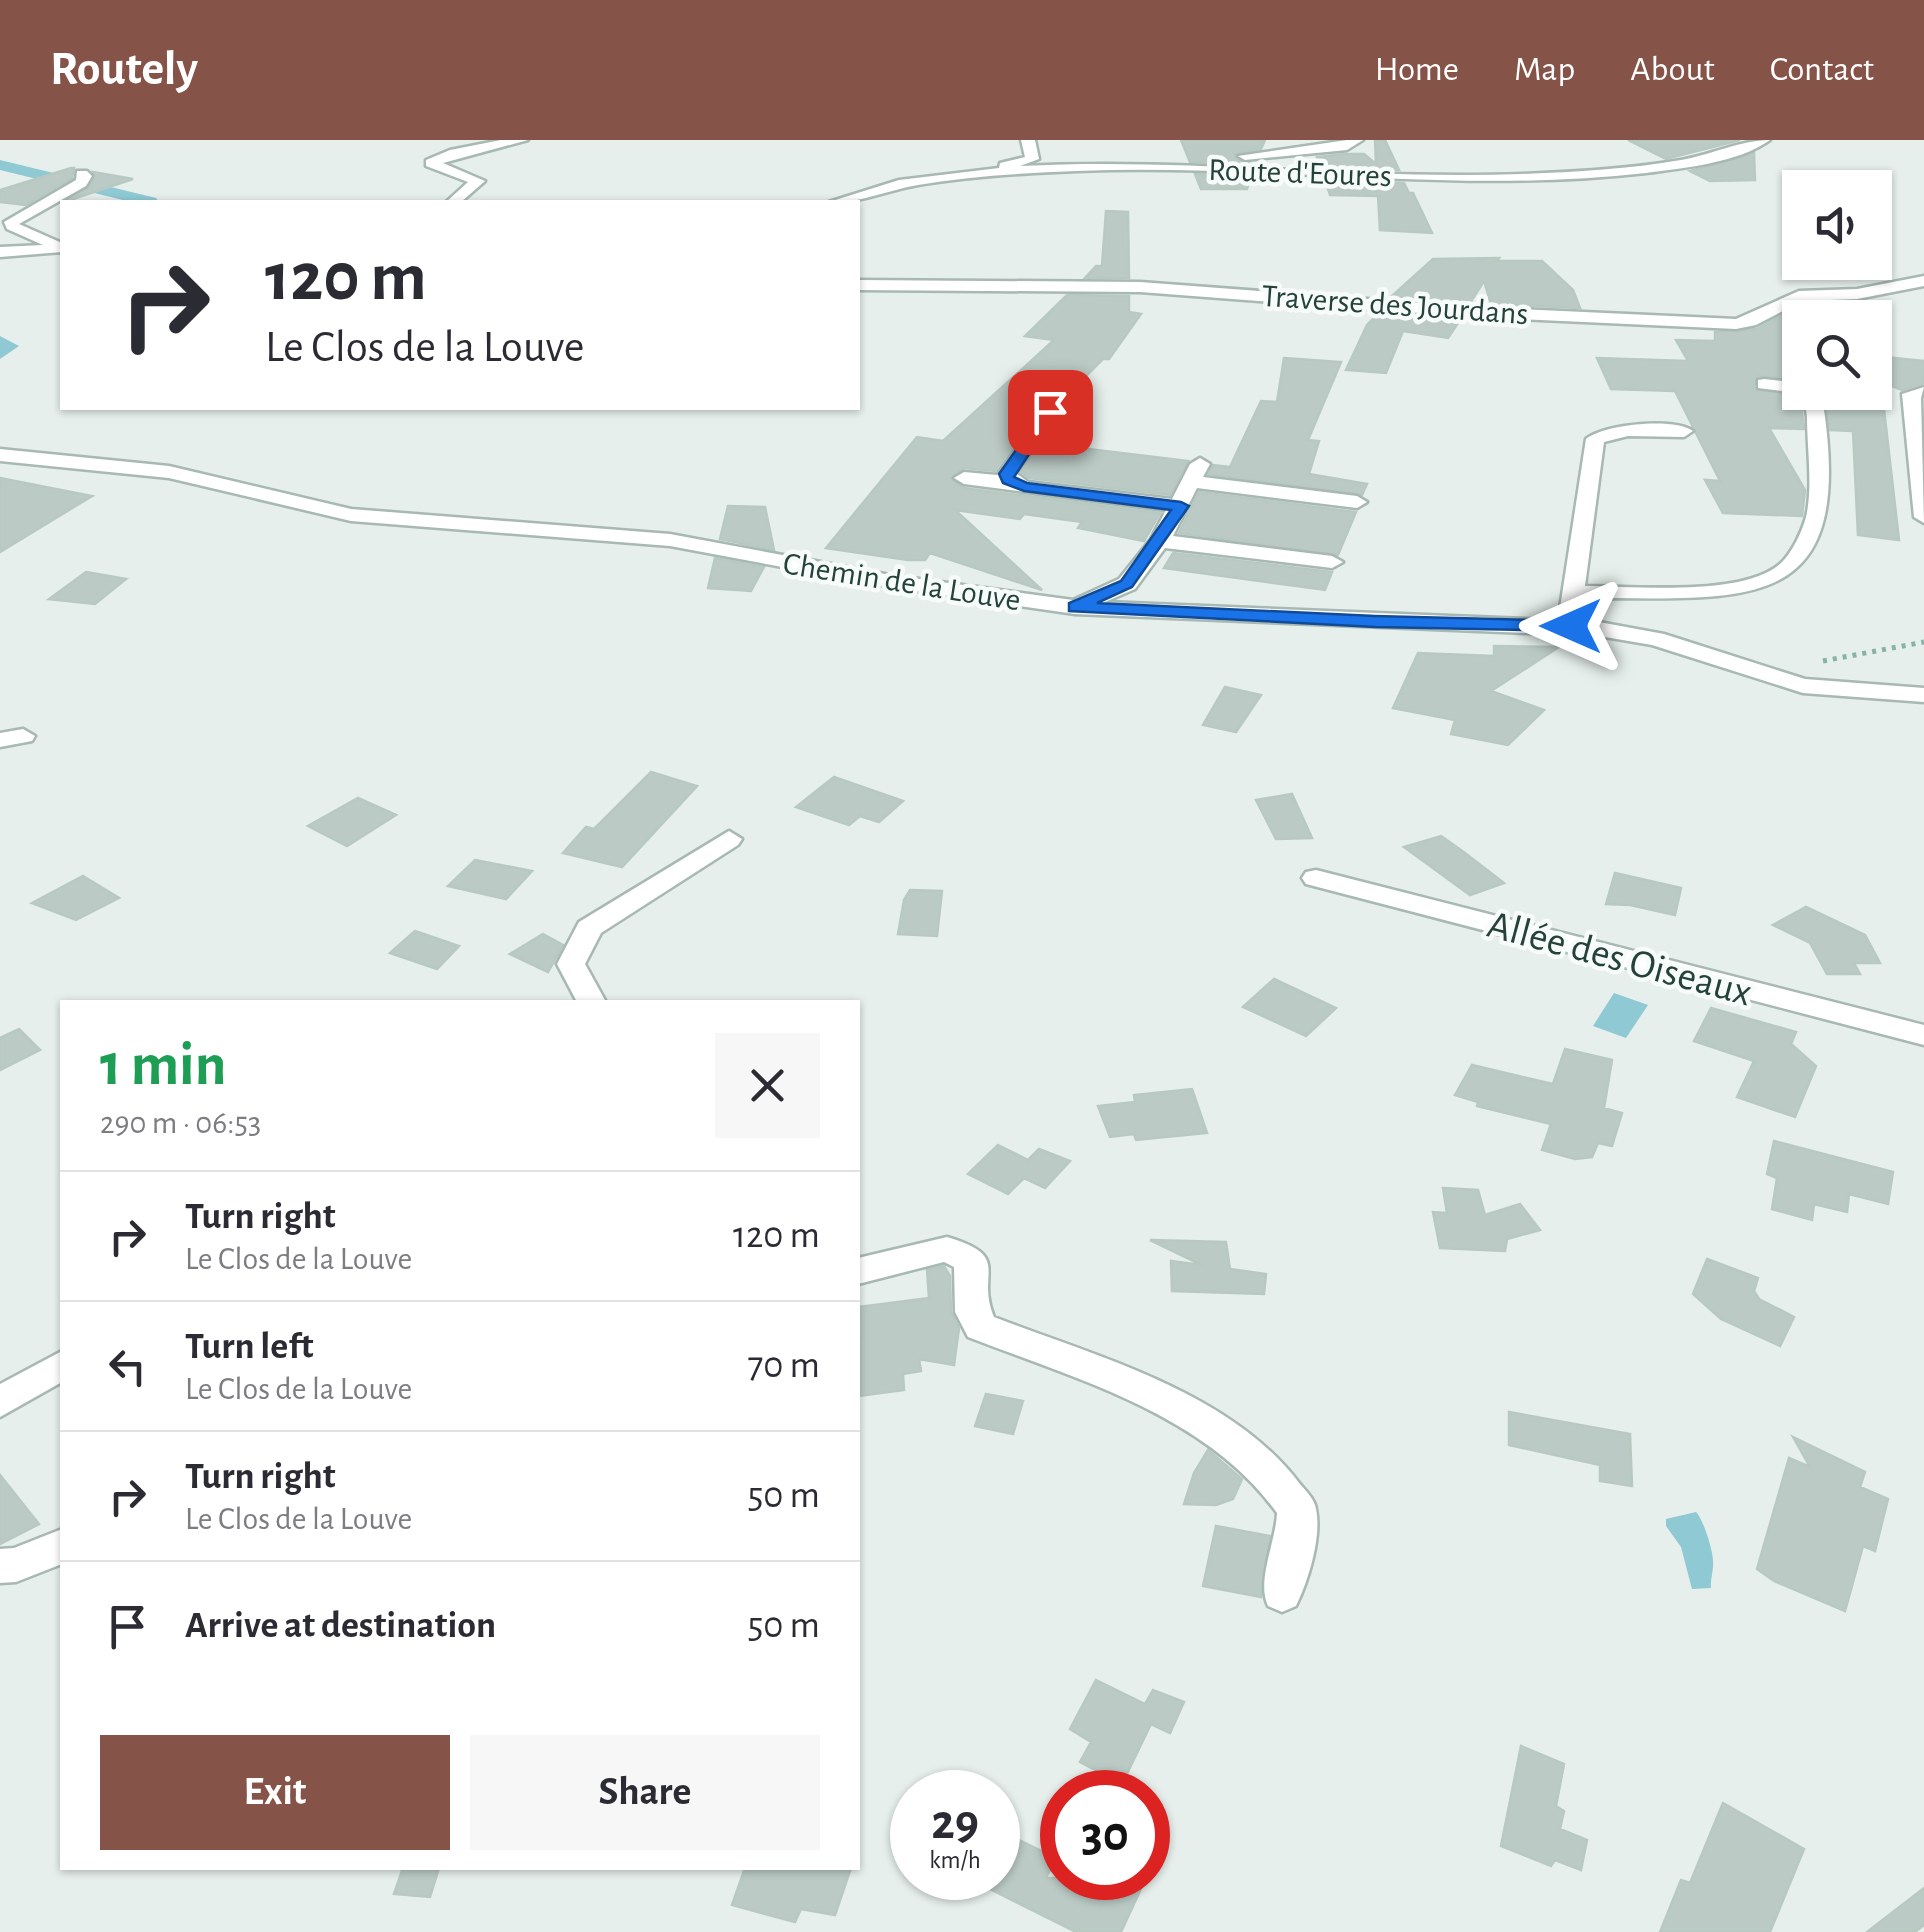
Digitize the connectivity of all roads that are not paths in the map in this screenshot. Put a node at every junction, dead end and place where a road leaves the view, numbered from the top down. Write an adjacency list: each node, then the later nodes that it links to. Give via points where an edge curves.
1 (521, 140): 10 (street, via 430,163 478,181)
2 (1028, 140): 8 (street, via 1032,158)
3 (1356, 140): 7 (street, via 1238,156)
4 (1717, 140): 6 (street)
5 (1763, 140): 6 (street, Route d'Eoures)
6 (1741, 150): 7 (street, Route d'Eoures, via 1685,163 1518,179)
7 (1218, 170): 8 (street, Route d'Eoures, via 1074,166)
8 (995, 172): 11 (street, Route d'Eoures, via 902,182)
9 (79, 182): 12 (street, via 11,222)
10 (455, 200)
11 (843, 200)
12 (60, 247)
13 (60, 248): 14 (street)
14 (0, 252)
15 (1924, 281): 16 (street, Traverse des Jourdans, via 1799,296 1736,324 1140,287)
16 (860, 284)
17 (1764, 384): 18 (street)
18 (1782, 387)
19 (1924, 392): 28 (street, via 1911,394)
20 (1815, 410): 31 (street, via 1817,513 1788,568 1729,589)
21 (1050, 412): 25 (street, via 1006,474)
22 (1684, 431): 31 (street, via 1627,430 1596,439)
23 (0, 455): 32 (street, Chemin de la Louve, via 169,472 352,515 670,540)
24 (964, 478): 25 (street)
25 (1015, 483): 27 (street)
26 (1358, 502): 27 (street, via 1197,473)
27 (1181, 506): 29 (street)
28 (1924, 518)
29 (1160, 541): 30 (street); 32 (street, via 1127,584)
30 (1332, 562)
31 (1575, 592): 33 (street)
32 (1075, 607): 33 (street, Chemin de la Louve)
33 (1571, 626): 34 (street, Chemin de la Louve, via 1656,639 1802,686)
34 (1924, 696)
35 (729, 839): 37 (street, via 589,928 570,964)
36 (1316, 878): 38 (street, Allée des Oiseaux)
37 (591, 1000)
38 (1924, 1036)
39 (860, 1270): 44 (street, via 946,1249 971,1260 973,1312 981,1327 1151,1396 1262,1466 1297,1509)
40 (60, 1366): 41 (street)
41 (0, 1402)
42 (60, 1547): 43 (street)
43 (0, 1566)
44 (1282, 1594)

